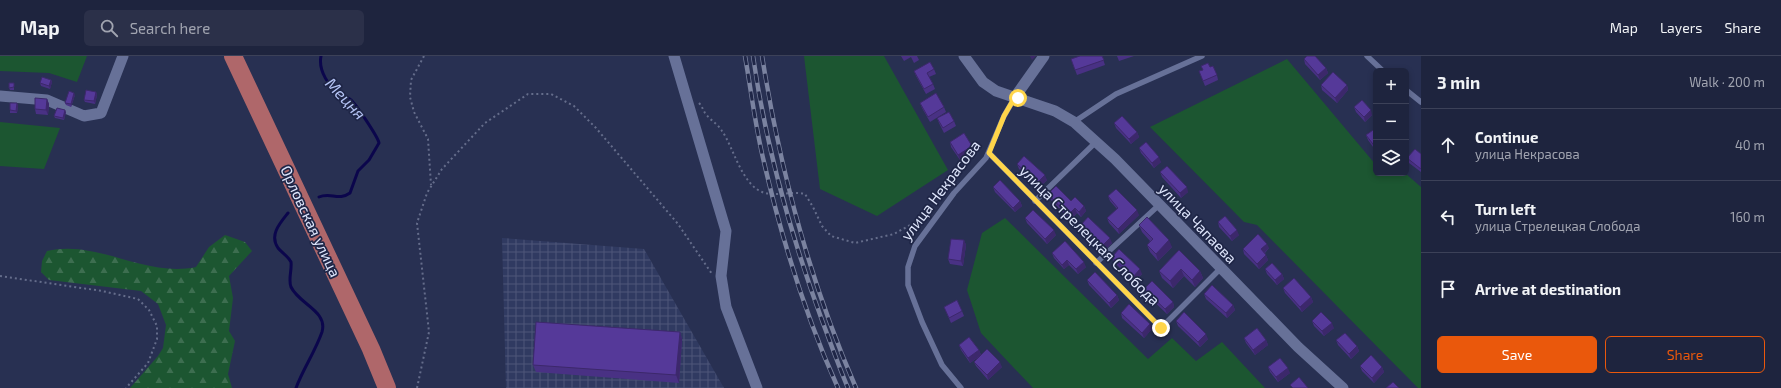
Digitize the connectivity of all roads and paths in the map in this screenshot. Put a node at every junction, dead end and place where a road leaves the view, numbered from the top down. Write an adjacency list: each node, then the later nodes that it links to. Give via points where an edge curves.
1 (123, 56): 11 (street, via 101,113 84,116 47,100)
2 (233, 56): 27 (main road, Орловская улица, via 371,348)
3 (424, 56): 18 (path, via 411,80 410,97 414,112 428,139)
4 (674, 56): 12 (street)
5 (964, 56): 13 (street, via 984,82 996,91)
6 (1044, 56): 13 (street)
7 (1202, 56): 15 (lane, via 1116,94)
8 (1367, 56): 9 (lane)
9 (1380, 68)
10 (1409, 92): 14 (lane)
11 (0, 96)
12 (687, 98): 21 (path, via 692,98 700,104 723,131 744,174 758,190 766,193 805,194 822,226 832,236 855,243 894,234 927,215); 25 (street, via 726,231 721,276)
13 (1017, 98): 15 (street, улица Чапаева, via 1055,111); 17 (lane, улица Некрасова, via 1004,116)
14 (1421, 102)
15 (1074, 122): 16 (street, улица Чапаева)
16 (1096, 142): 19 (lane); 20 (street, улица Чапаева)
17 (989, 153): 19 (lane, улица Стрелецкая Слобода); 21 (lane, улица Некрасова)
18 (431, 186): 25 (path, via 442,169 485,123 528,94 551,94 574,106 596,128 678,224); 28 (path, via 416,223 429,332)
19 (1035, 201): 22 (lane, улица Стрелецкая Слобода)
20 (1159, 205): 22 (lane); 23 (street, улица Чапаева)
21 (938, 215): 30 (lane, улица Некрасова, via 914,246 908,267 908,285 942,365)
22 (1096, 263): 23 (lane, улица Стрелецкая Слобода, via 1161,328)
23 (1221, 268): 31 (street, улица Чапаева, via 1298,347)
24 (0, 276): 26 (path, via 102,290 138,299 149,310 157,326 157,339 148,363)
25 (724, 291): 29 (street, via 726,307)
26 (126, 388)
27 (387, 388)
28 (417, 388)
29 (757, 388)
30 (961, 388)
31 (1343, 388)

